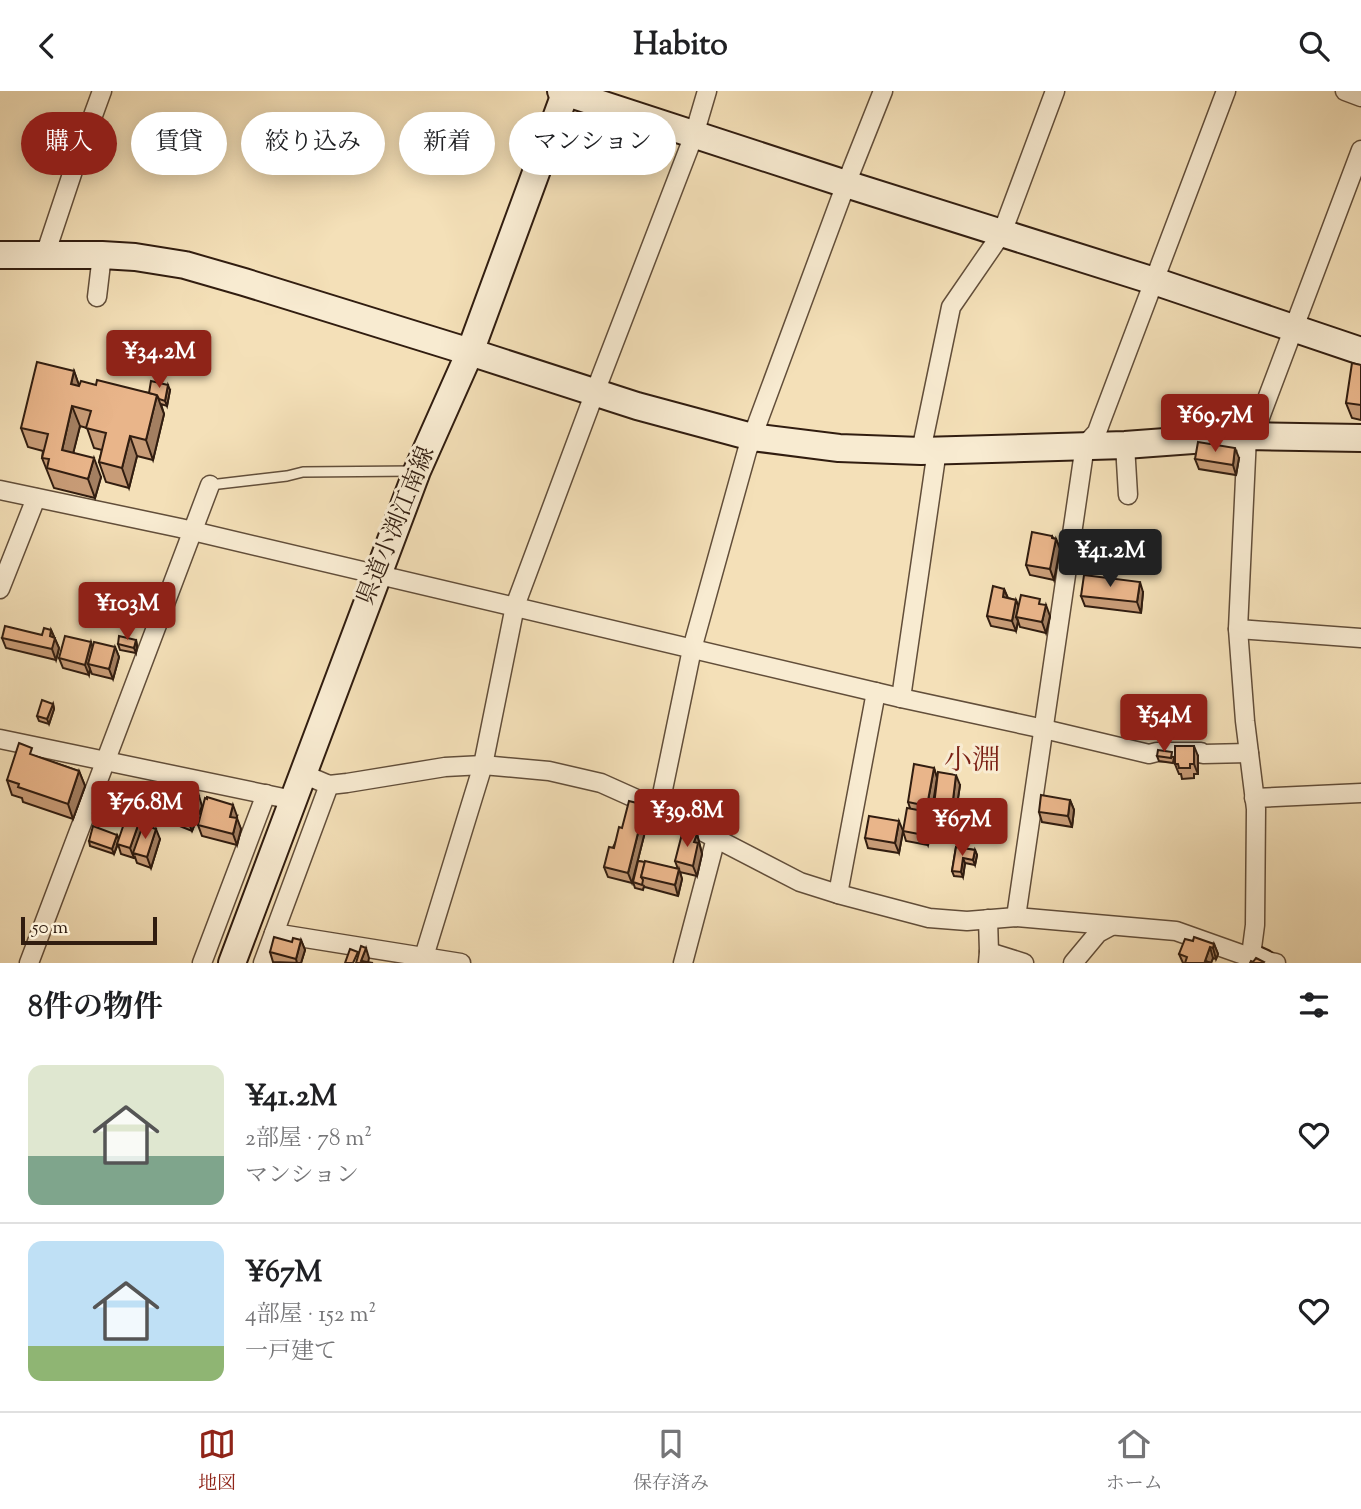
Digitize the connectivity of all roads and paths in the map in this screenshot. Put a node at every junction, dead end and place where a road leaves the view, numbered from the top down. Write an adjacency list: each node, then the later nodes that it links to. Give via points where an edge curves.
1 (102, 91): 14 (street)
2 (707, 91): 9 (street)
3 (883, 91): 11 (street)
4 (1055, 91): 12 (street)
5 (1226, 91): 16 (street)
6 (1345, 91): 8 (street)
7 (564, 92): 9 (street); 20 (street, 県道小渕江南線)
8 (1361, 97)
9 (694, 135): 11 (street); 21 (street)
10 (1361, 150): 18 (street)
11 (846, 184): 12 (street); 23 (street)
12 (1002, 233): 16 (street); 27 (street, via 951,307)
13 (0, 255): 14 (street)
14 (45, 255): 15 (street)
15 (102, 255): 17 (street); 20 (street, via 185,265)
16 (1154, 281): 18 (street); 25 (street, via 1097,432)
17 (97, 297)
18 (1293, 328): 19 (street); 22 (street)
19 (1361, 351)
20 (470, 352): 21 (street); 28 (street, 県道小渕江南線)
21 (594, 392): 23 (street); 36 (street)
22 (1250, 436): 24 (street); 26 (street); 37 (street)
23 (752, 437): 27 (street, via 839,447); 39 (street)
24 (1361, 438)
25 (1085, 445): 26 (street); 27 (street); 42 (street)
26 (1125, 445): 31 (street)
27 (929, 450): 41 (street)
28 (417, 471): 29 (lane, via 303,472); 34 (street, 県道小渕江南線)
29 (210, 485): 33 (street)
30 (0, 490): 32 (street)
31 (1128, 495)
32 (36, 498): 33 (street); 35 (street)
33 (192, 531): 34 (street); 45 (street)
34 (377, 575): 36 (street); 47 (street, 県道小渕江南線)
35 (0, 589)
36 (515, 606): 39 (street); 46 (street)
37 (1238, 629): 38 (street); 44 (street)
38 (1361, 638)
39 (692, 649): 40 (street); 53 (street)
40 (876, 692): 41 (street); 55 (street)
41 (901, 698): 42 (street)
42 (1044, 729): 44 (street, via 1149,754); 56 (street)
43 (0, 739): 45 (street)
44 (1249, 753): 51 (street)
45 (106, 761): 50 (street); 63 (street)
46 (483, 765): 48 (street); 53 (street, via 549,771 601,783); 61 (street)
47 (303, 774): 48 (street); 52 (street, 県道小渕江南線)
48 (330, 785): 59 (street)
49 (1360, 788): 51 (street)
50 (266, 794): 52 (street); 64 (street)
51 (1254, 798): 62 (street, via 1255,925)
52 (293, 800): 65 (street, 県道小渕江南線)
53 (659, 809): 54 (street)
54 (716, 838): 55 (street, via 800,882); 68 (street)
55 (838, 894): 57 (street, via 929,918)
56 (1016, 917): 57 (street); 58 (street)
57 (988, 919): 60 (street)
58 (1111, 926): 62 (street, via 1176,931); 70 (street, via 1098,933)
59 (274, 933): 61 (street); 66 (street)
60 (988, 957): 69 (street)
61 (423, 960): 67 (street)
62 (1260, 962)
63 (29, 963)
64 (202, 963)
65 (232, 963)
66 (263, 963)
67 (461, 963)
68 (683, 963)
69 (1024, 963)
70 (1073, 963)

